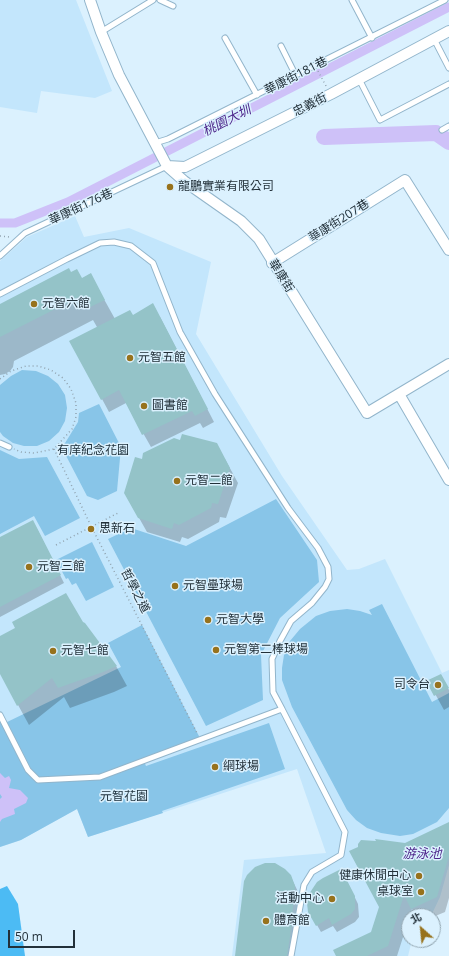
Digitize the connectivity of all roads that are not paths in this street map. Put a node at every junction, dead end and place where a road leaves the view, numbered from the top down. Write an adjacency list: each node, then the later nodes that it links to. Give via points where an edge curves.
1 (90, 0): 8 (street)
2 (153, 0): 8 (lane)
3 (160, 0): 6 (lane)
4 (352, 0): 10 (lane)
5 (446, 0): 10 (lane, 華康街181巷)
6 (174, 6)
7 (449, 31): 11 (street, 忠義街)
8 (100, 32): 20 (street, via 119,75)
9 (225, 38): 17 (lane)
10 (372, 38): 14 (lane, 華康街181巷)
11 (434, 39): 13 (lane); 15 (street, 忠義街)
12 (281, 46): 14 (lane)
13 (449, 68)
14 (296, 76): 17 (lane, 華康街181巷)
15 (359, 79): 16 (lane, via 380,120); 21 (street, 忠義街, via 185,167)
16 (449, 84)
17 (257, 95): 20 (lane, 華康街181巷)
18 (449, 126): 19 (lane)
19 (442, 130)
20 (155, 143): 21 (street)
21 (167, 166): 23 (lane, 華康街176巷, via 25,233); 24 (street, 華康街, via 241,221 259,239)
22 (449, 250): 24 (street, 華康街207巷, via 405,180)
23 (0, 256)
24 (272, 263): 27 (street, 華康街, via 367,413)
25 (0, 294): 31 (lane, via 100,243 114,242 131,246 153,263 180,332 215,394 288,508 318,548 328,567 329,579 325,587 312,603 291,621 272,659 273,692)
26 (449, 364): 27 (street)
27 (399, 394): 30 (street)
28 (0, 442): 29 (lane)
29 (9, 447)
30 (449, 480)
31 (282, 709): 32 (lane, via 100,777 38,780 28,770); 33 (lane, via 345,832 340,855 312,872 304,885)
32 (0, 715)
33 (291, 956)

